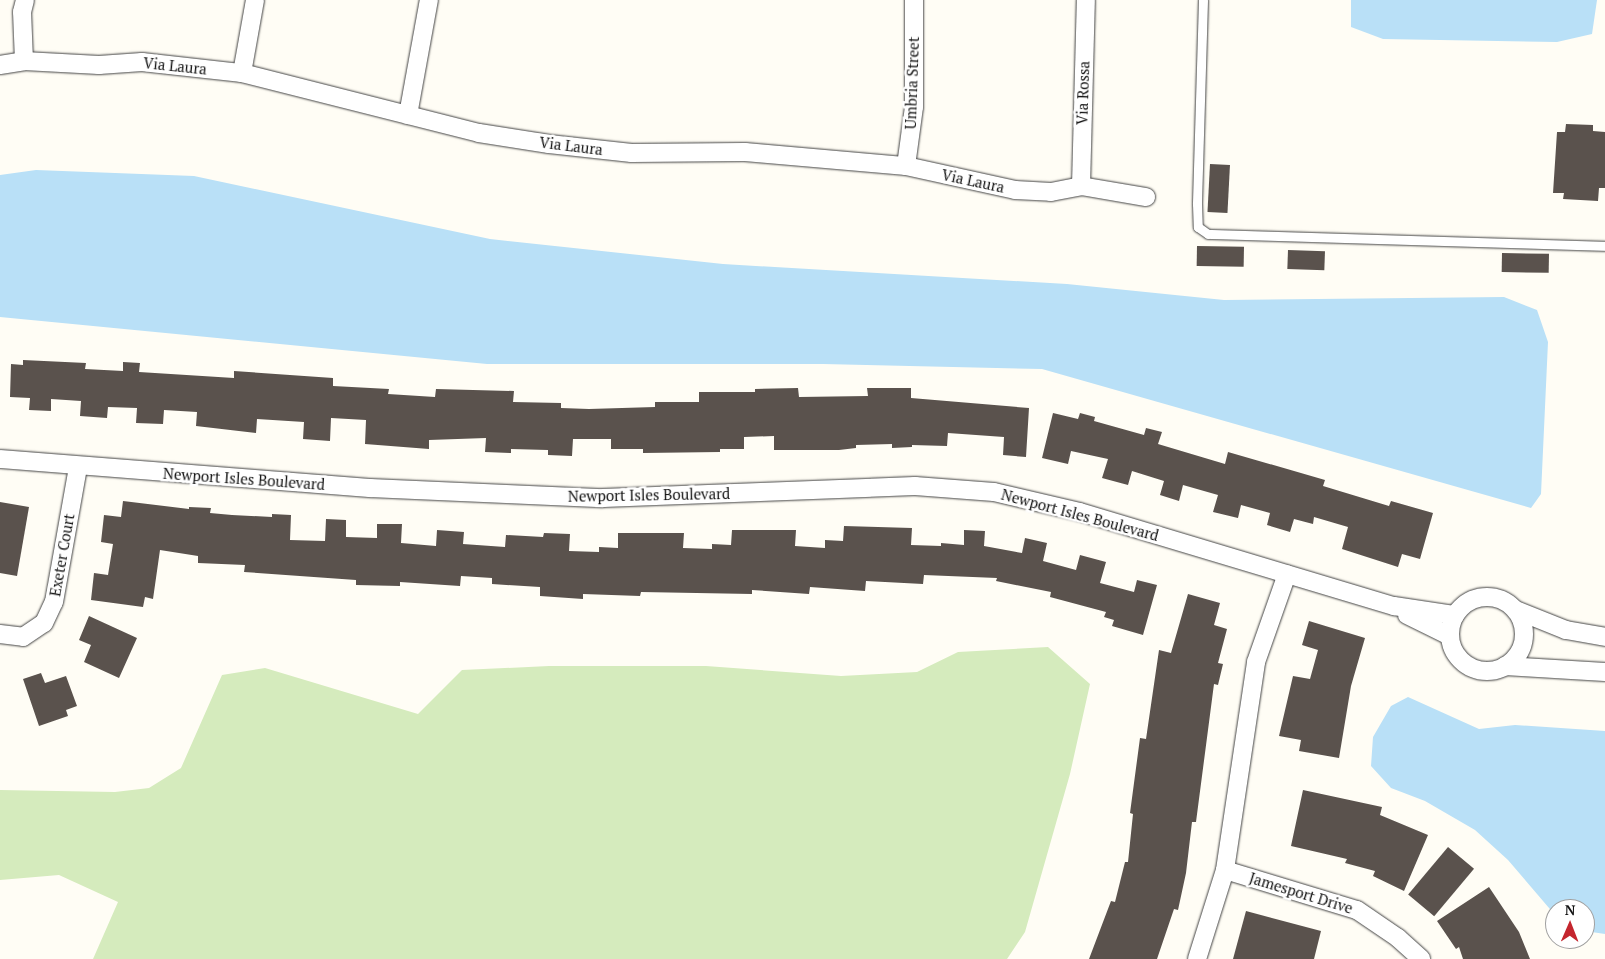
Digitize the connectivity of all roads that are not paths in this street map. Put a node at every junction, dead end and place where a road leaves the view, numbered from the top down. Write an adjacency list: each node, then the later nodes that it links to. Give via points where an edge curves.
1 (25, 0): 7 (street, via 22,12)
2 (255, 0): 9 (street)
3 (429, 0): 10 (street)
4 (914, 0): 11 (street, Umbria Street, via 914,106)
5 (1086, 0): 12 (street, Via Rossa)
6 (1203, 0): 14 (lane, via 1197,204 1198,227 1208,234)
7 (24, 61): 8 (street, Via Laura); 9 (street, Via Laura, via 99,65 142,62)
8 (0, 65)
9 (242, 73): 10 (street, Via Laura)
10 (408, 116): 11 (street, Via Laura, via 479,133 632,153 745,152)
11 (906, 166): 12 (street, Via Laura, via 1015,190 1051,192)
12 (1081, 186): 13 (street, Via Laura)
13 (1146, 197)
14 (1605, 246)
15 (0, 460): 16 (street, Newport Isles Boulevard)
16 (78, 467): 17 (street, Newport Isles Boulevard, via 370,488 603,498 915,486 994,492 1080,512); 21 (street, Exeter Court, via 54,602 44,623 23,636)
17 (1287, 574): 18 (street, Newport Isles Boulevard); 26 (street, via 1256,662)
18 (1394, 606): 20 (street, Newport Isles Boulevard); 22 (street, Newport Isles Boulevard)
19 (1516, 610): 20 (street, via 1506,602 1488,597 1475,599); 23 (street, via 1566,630); 24 (street, via 1522,621 1524,642 1515,658)
20 (1455, 615): 22 (street)
21 (0, 634)
22 (1450, 636): 24 (street, via 1453,648 1468,665 1480,670)
23 (1605, 637)
24 (1505, 666): 25 (street)
25 (1605, 672)
26 (1225, 870): 27 (street); 28 (street, Jamesport Drive, via 1356,910 1398,938)
27 (1197, 959)
28 (1420, 959)

